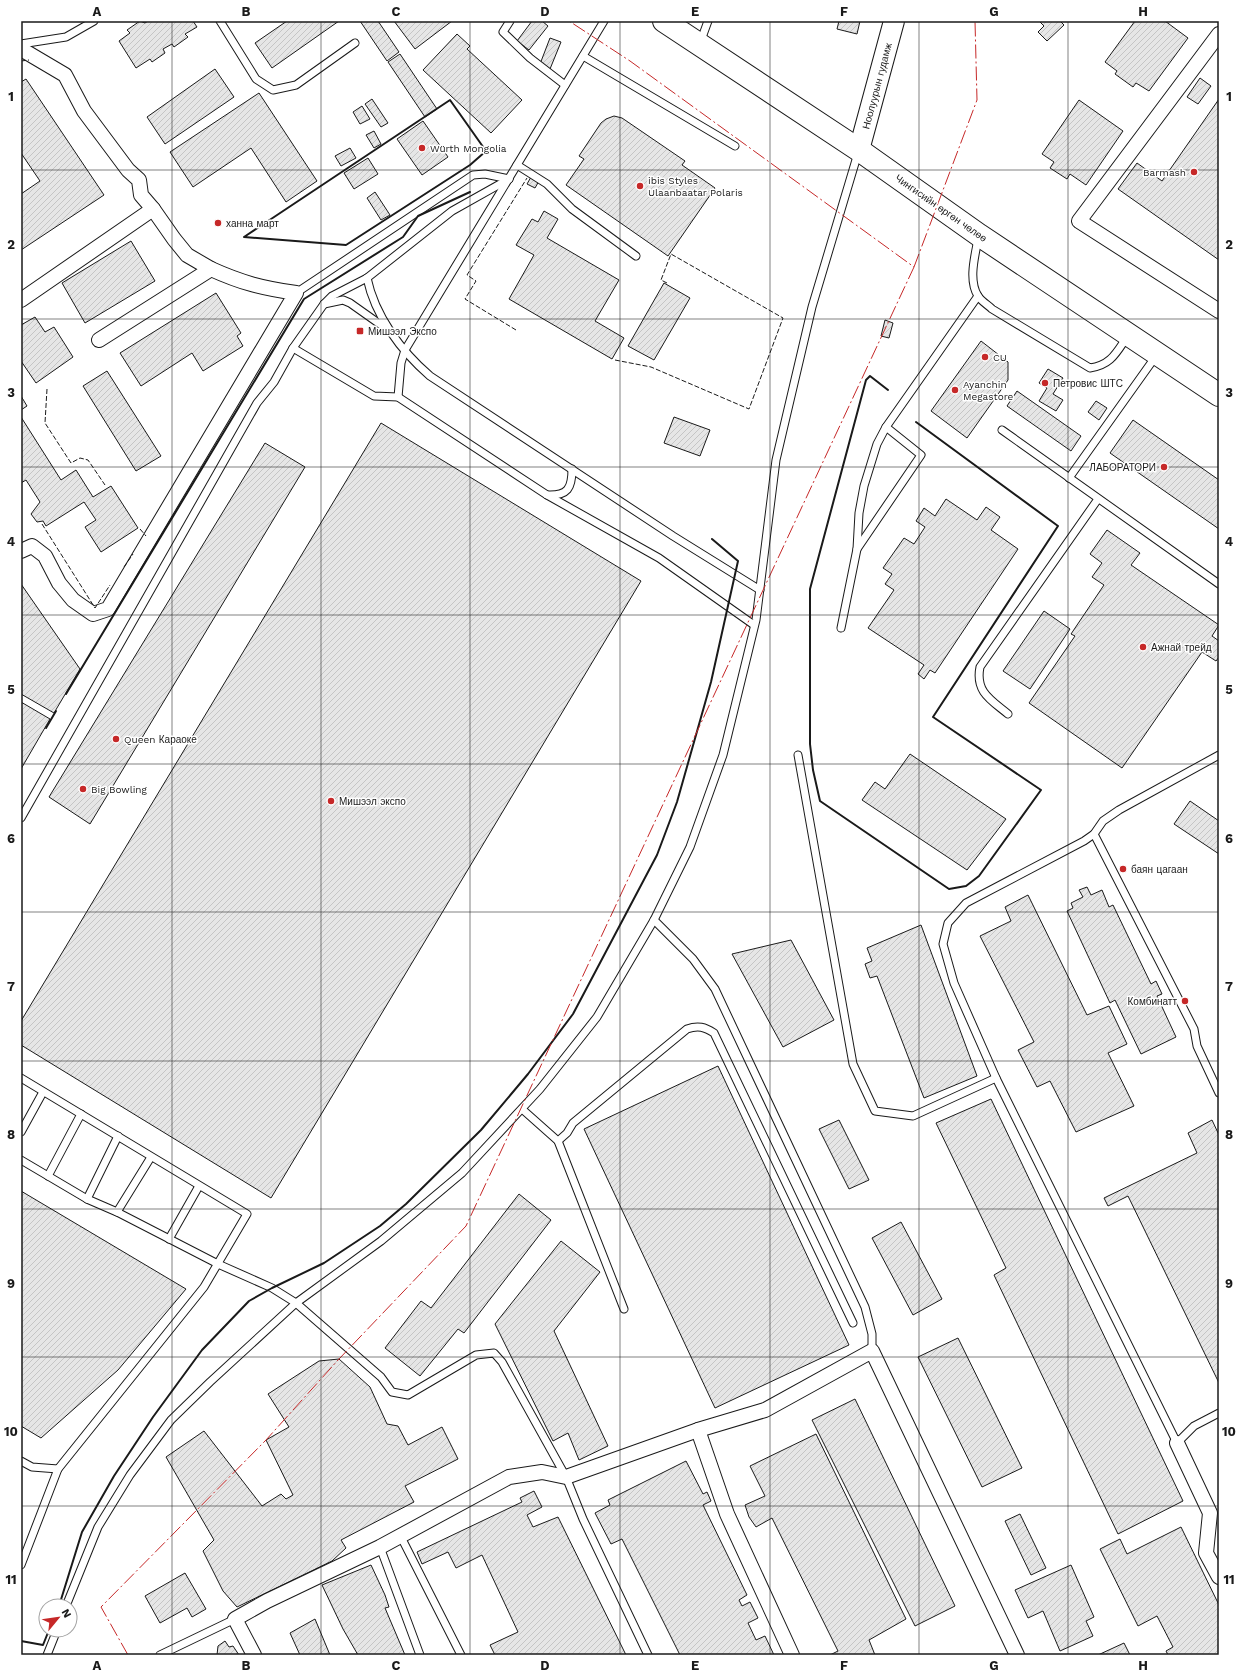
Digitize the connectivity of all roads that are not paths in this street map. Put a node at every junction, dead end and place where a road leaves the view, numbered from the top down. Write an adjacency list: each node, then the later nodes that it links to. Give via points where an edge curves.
1 (94, 21): 10 (lane, via 66,37)
2 (220, 21): 9 (lane, via 256,79 273,90 296,85)
3 (510, 21): 14 (lane, via 503,32 530,58)
4 (604, 21): 13 (lane)
5 (664, 21): 11 (highway, Чингисийн өргөн чөлөө)
6 (708, 21): 11 (lane)
7 (894, 21): 16 (street, Ноолуурын гудамж)
8 (1219, 34): 28 (street, via 1079,221)
9 (355, 43)
10 (21, 44)
11 (700, 45): 16 (highway, Чингисийн өргөн чөлөө)
12 (21, 49): 19 (street, via 65,75 84,111 128,170 139,180 141,195)
13 (583, 56): 14 (lane); 15 (lane)
14 (565, 85): 17 (lane)
15 (735, 146)
16 (859, 150): 20 (highway, Чингисийн өргөн чөлөө); 46 (lane, via 812,308 776,460)
17 (517, 165): 18 (lane); 21 (lane, via 547,184 572,209)
18 (509, 179): 23 (lane, via 452,211); 24 (lane, via 485,174 473,176); 33 (lane)
19 (153, 209): 22 (street, via 187,255); 26 (street)
20 (979, 235): 25 (lane, via 973,271); 30 (highway, Чингисийн өргөн чөлөө)
21 (636, 256)
22 (211, 269): 24 (street, via 261,288); 31 (street)
23 (367, 278): 27 (lane, via 348,286); 29 (lane, via 373,301)
24 (296, 293): 44 (street, via 108,610 93,614 73,600 59,583 45,556 32,546)
25 (978, 296): 30 (lane, via 992,309 1090,368 1101,366 1110,360); 37 (lane)
26 (21, 300)
27 (324, 304): 29 (lane, via 343,300 350,302); 32 (lane)
28 (1219, 311)
29 (393, 333): 33 (lane)
30 (1128, 335): 34 (highway, Чингисийн өргөн чөлөө)
31 (99, 340)
32 (293, 348): 36 (lane, via 374,396); 52 (lane, via 274,382 253,410)
33 (405, 350): 36 (lane, via 401,363); 39 (lane, via 430,376)
34 (1158, 354): 35 (highway, Чингисийн өргөн чөлөө); 40 (lane)
35 (1219, 395)
36 (398, 397): 41 (lane)
37 (886, 427): 43 (lane, via 877,444 864,486); 43 (lane, via 921,455)
38 (1002, 430): 40 (lane)
39 (572, 469): 41 (lane, via 572,483 567,491 558,495); 46 (lane)
40 (1069, 478): 42 (lane)
41 (547, 495): 47 (lane, via 660,558)
42 (1098, 499): 45 (lane); 49 (lane, via 980,667 978,677 981,688)
43 (857, 549): 48 (lane)
44 (21, 551)
45 (1219, 584)
46 (760, 590): 47 (lane)
47 (754, 625): 54 (lane, via 723,755 690,847)
48 (841, 628)
49 (1008, 714)
50 (1219, 754): 53 (lane, via 1119,810 1103,821)
51 (798, 755): 56 (lane, via 853,1064 875,1111 913,1116)
52 (21, 818)
53 (1094, 834): 56 (lane, via 966,903 948,924 943,944 954,983); 58 (lane, via 1194,1029 1197,1046)
54 (654, 920): 59 (lane, via 597,1017); 75 (lane, via 693,959 715,988 865,1307 872,1334)
55 (21, 1078): 57 (lane)
56 (996, 1078): 78 (lane)
57 (43, 1092): 60 (lane); 61 (lane)
58 (1219, 1093)
59 (522, 1109): 63 (lane); 72 (lane, via 462,1173 381,1241)
60 (81, 1114): 62 (lane); 66 (lane)
61 (21, 1132)
62 (118, 1136): 64 (lane); 68 (lane)
63 (558, 1141): 73 (lane); 74 (lane, via 573,1123 687,1029 694,1026 705,1027 714,1033)
64 (151, 1157): 67 (lane); 69 (lane)
65 (21, 1160): 66 (lane)
66 (48, 1176): 68 (lane)
67 (199, 1186): 70 (lane); 71 (lane, via 247,1214)
68 (87, 1199): 69 (lane)
69 (117, 1212): 70 (lane)
70 (169, 1239): 71 (lane)
71 (218, 1264): 72 (lane, via 272,1288); 80 (lane, via 204,1288)
72 (296, 1303): 81 (lane, via 380,1377 392,1392 408,1395 476,1355 494,1353 502,1362); 86 (lane, via 171,1420 130,1475 98,1526)
73 (624, 1309)
74 (852, 1324)
75 (872, 1351): 77 (street, via 765,1410); 96 (street)
76 (1219, 1413): 78 (lane, via 1194,1426)
77 (698, 1430): 81 (street); 95 (street, via 727,1514)
78 (1177, 1442): 85 (street, via 1210,1513 1206,1553)
79 (21, 1461): 80 (lane, via 32,1467)
80 (58, 1469): 84 (lane)
81 (566, 1478): 82 (street, via 542,1472 508,1477); 94 (lane)
82 (400, 1535): 83 (street); 93 (lane)
83 (380, 1547): 87 (street); 92 (lane)
84 (21, 1563)
85 (1219, 1577)
86 (69, 1598)
87 (235, 1619): 90 (lane); 91 (street)
88 (54, 1638): 89 (lane)
89 (47, 1655)
90 (160, 1655)
91 (254, 1655)
92 (420, 1655)
93 (461, 1655)
94 (648, 1655)
95 (792, 1655)
96 (1017, 1655)

